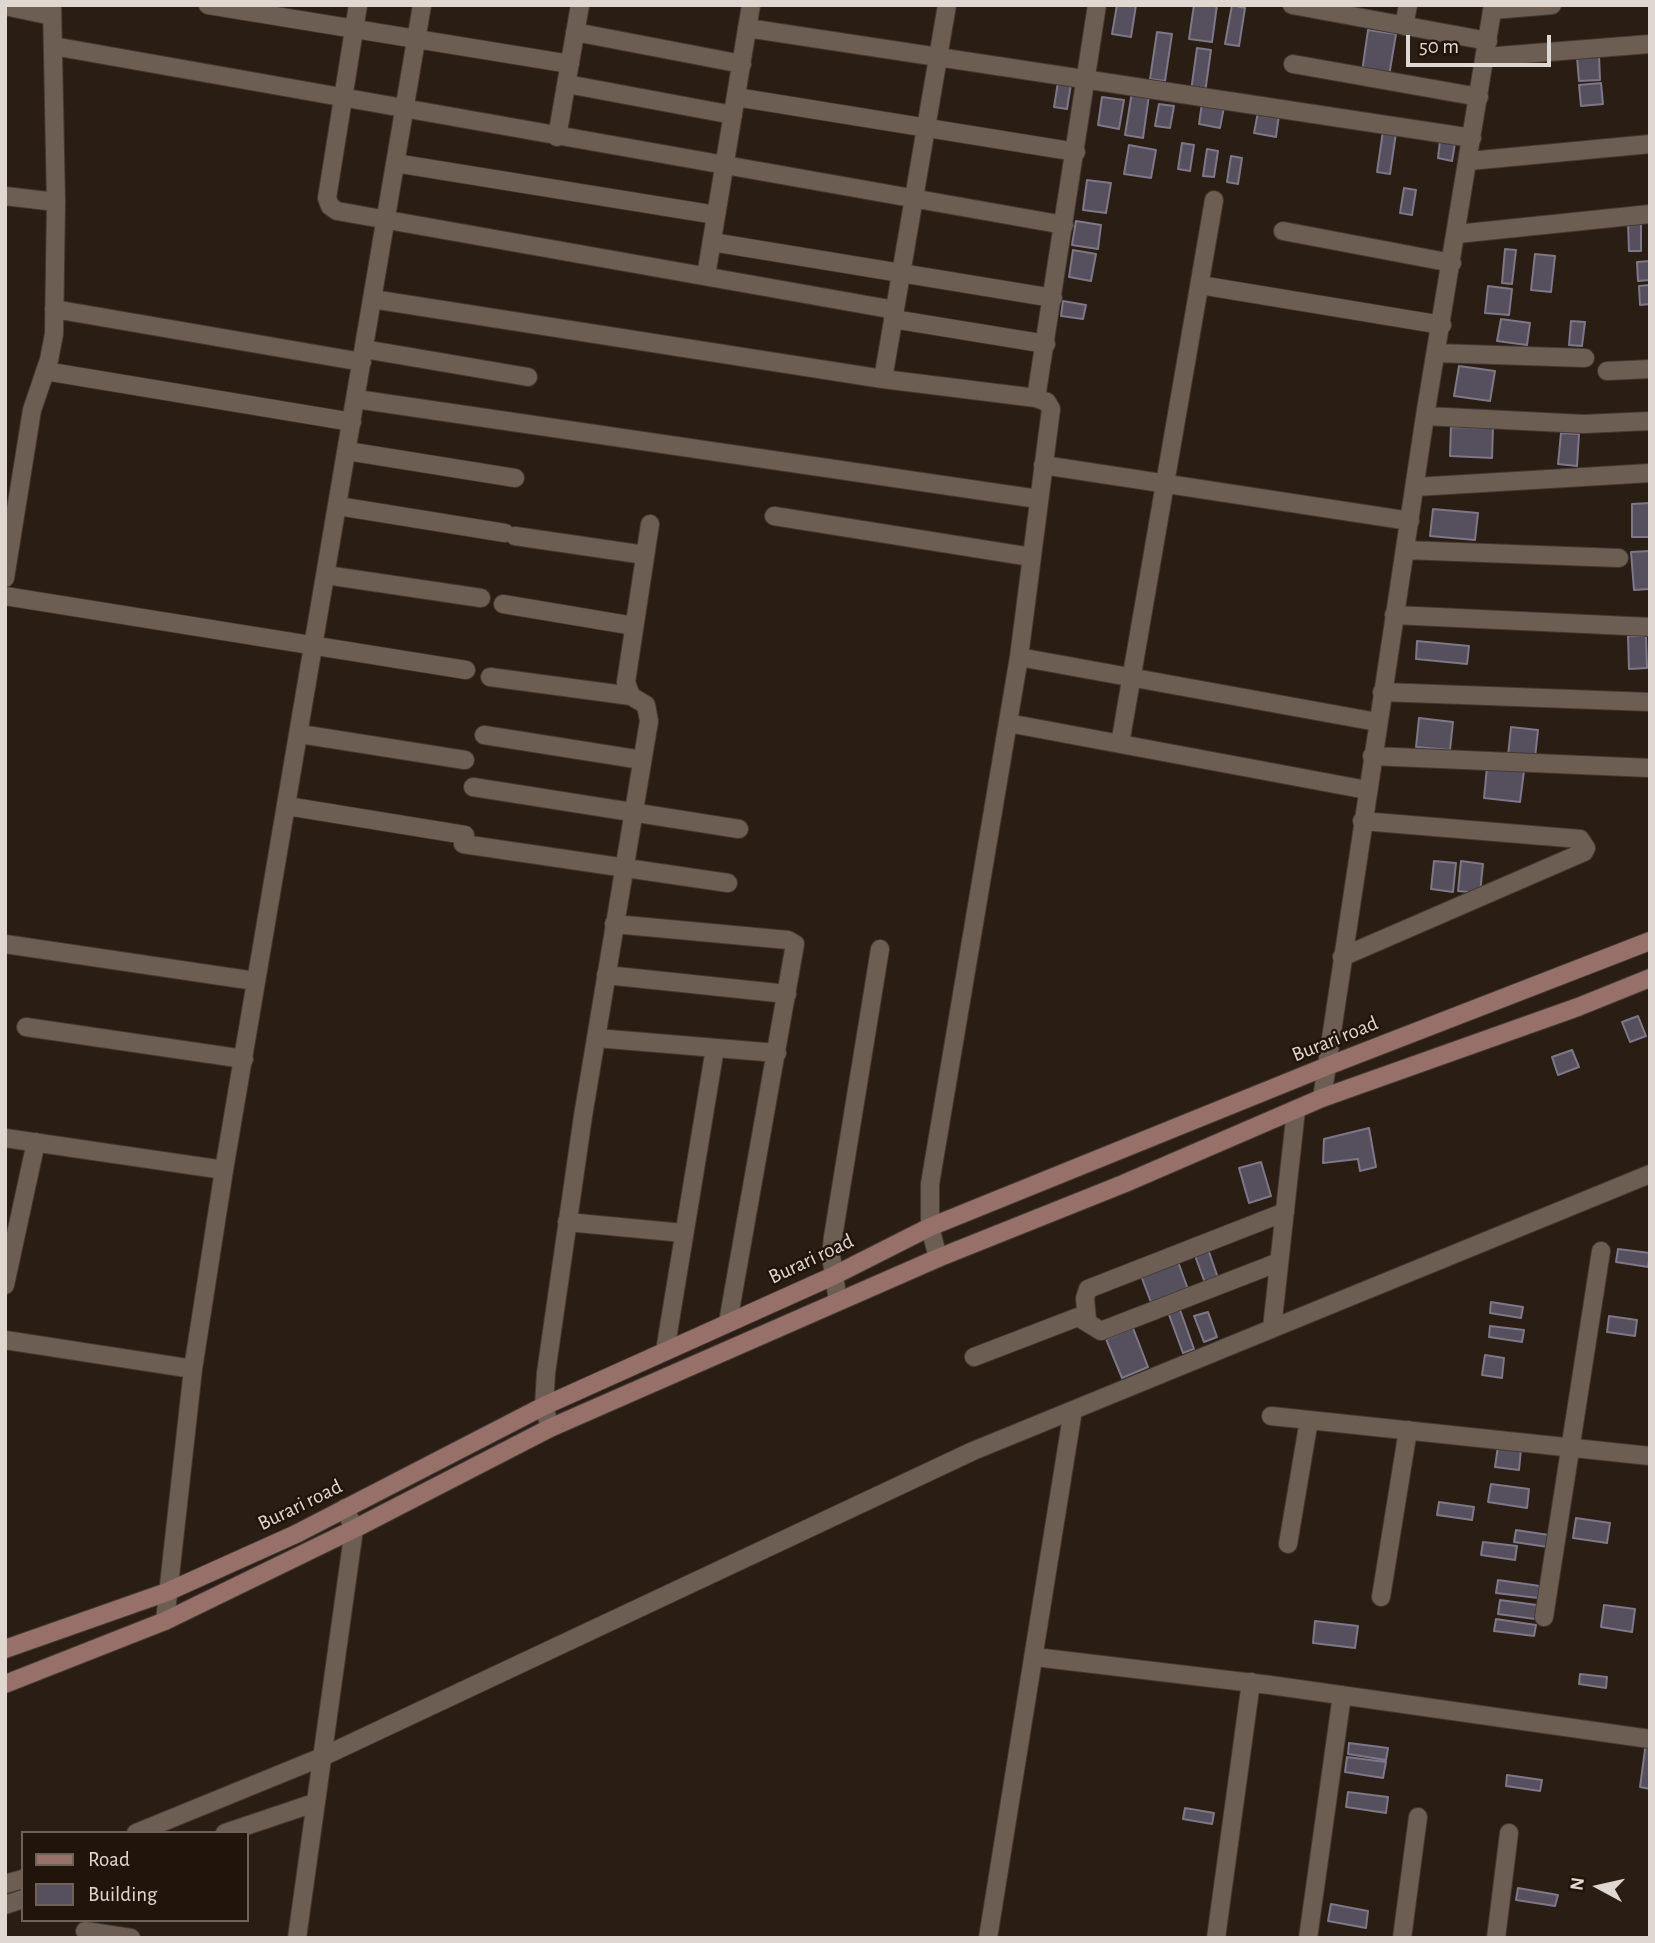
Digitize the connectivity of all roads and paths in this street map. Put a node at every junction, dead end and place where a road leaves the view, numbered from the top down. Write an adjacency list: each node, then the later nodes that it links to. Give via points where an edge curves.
1 (208, 5): 17 (street)
2 (359, 5): 17 (street)
3 (422, 5): 19 (street)
4 (580, 5): 18 (street)
5 (751, 5): 16 (street)
6 (947, 5): 23 (street)
7 (1097, 5): 27 (street)
8 (1292, 5): 13 (street)
9 (1408, 5): 15 (street)
10 (1552, 5): 12 (street)
11 (5, 6): 14 (street)
12 (1493, 8): 22 (street)
13 (1347, 10): 15 (street)
14 (52, 11): 21 (street)
15 (1404, 26): 22 (street)
16 (747, 28): 23 (street); 25 (street)
17 (355, 29): 19 (street); 29 (street)
18 (575, 32): 24 (street); 25 (street)
19 (416, 39): 24 (street); 32 (street)
20 (1650, 44): 22 (street)
21 (53, 46): 29 (street); 45 (street)
22 (1487, 49): 31 (street)
23 (938, 57): 27 (street); 34 (street)
24 (570, 64): 28 (street)
25 (742, 64): 30 (street)
26 (1293, 64): 31 (street)
27 (1087, 78): 36 (street); 38 (street)
28 (566, 84): 33 (street); 35 (street)
29 (344, 96): 32 (street); 48 (street, via 327,198 337,211)
30 (736, 97): 33 (street); 34 (street)
31 (1479, 97): 36 (street)
32 (404, 109): 35 (street); 40 (street)
33 (733, 116): 41 (street)
34 (926, 128): 38 (street); 43 (street)
35 (558, 136): 41 (street)
36 (1472, 138): 39 (street)
37 (1650, 144): 39 (street)
38 (1076, 152): 49 (street)
39 (1469, 160): 51 (street)
40 (395, 163): 47 (street); 48 (street)
41 (724, 166): 43 (street); 47 (street)
42 (5, 196): 45 (street)
43 (913, 200): 49 (street); 54 (street)
44 (1214, 200): 56 (street)
45 (56, 202): 59 (street)
46 (1650, 214): 51 (street)
47 (716, 215): 52 (street)
48 (386, 219): 55 (street); 58 (street)
49 (1064, 225): 57 (street)
50 (1283, 231): 53 (street)
51 (1457, 234): 53 (street)
52 (712, 242): 54 (street); 55 (street)
53 (1452, 263): 61 (street)
54 (901, 273): 57 (street); 60 (street)
55 (706, 276): 60 (street)
56 (1200, 285): 61 (street); 80 (street)
57 (1053, 298): 62 (street)
58 (372, 299): 64 (street); 70 (street)
59 (54, 309): 64 (street); 67 (street, via 54,334)
60 (894, 315): 62 (street); 70 (street)
61 (1442, 325): 63 (street)
62 (1046, 344): 71 (street)
63 (1436, 353): 65 (street); 73 (street)
64 (363, 355): 69 (street); 72 (street)
65 (1585, 358)
66 (1650, 369): 68 (street)
67 (45, 371): 75 (street); 92 (street, via 32,410)
68 (1607, 371)
69 (528, 377)
70 (883, 379): 71 (street)
71 (1036, 398): 77 (street, via 1047,402 1051,410)
72 (356, 399): 75 (street); 82 (street)
73 (1425, 416): 74 (street, via 1584,424); 81 (street)
74 (1650, 421)
75 (352, 422): 76 (street)
76 (347, 451): 79 (street); 83 (street)
77 (1043, 465): 80 (street); 82 (street)
78 (1650, 473): 81 (street)
79 (515, 478)
80 (1167, 484): 85 (street); 103 (street)
81 (1415, 487): 85 (street)
82 (1038, 499): 89 (street)
83 (338, 506): 88 (street); 91 (street)
84 (774, 516): 89 (street)
85 (1410, 521): 87 (street)
86 (650, 523): 88 (street)
87 (1405, 550): 90 (street); 96 (street)
88 (645, 555): 97 (street)
89 (1031, 557): 100 (street)
90 (1619, 558)
91 (327, 575): 94 (street); 99 (street)
92 (5, 578)
93 (5, 596): 99 (street)
94 (481, 598)
95 (503, 604): 97 (street)
96 (1394, 615): 98 (street); 104 (street)
97 (634, 626): 105 (street, via 626,682)
98 (1650, 627)
99 (315, 644): 101 (street); 109 (street)
100 (1019, 657): 103 (street); 107 (street)
101 (466, 670)
102 (490, 677): 105 (street)
103 (1131, 677): 108 (street); 111 (street)
104 (1382, 692): 106 (street); 108 (street)
105 (631, 696): 114 (street, via 649,711)
106 (1650, 702)
107 (1008, 723): 111 (street); 147 (street, via 930,1184)
108 (1377, 723): 112 (street)
109 (300, 734): 113 (street); 118 (street)
110 (484, 734): 114 (street)
111 (1120, 744): 117 (street)
112 (1372, 756): 115 (street); 117 (street)
113 (465, 760)
114 (642, 760): 119 (street)
115 (1650, 768)
116 (473, 787): 119 (street)
117 (1367, 790): 120 (street)
118 (287, 806): 122 (street, via 465,835 463,844); 131 (street)
119 (633, 812): 121 (street); 122 (street)
120 (1362, 821): 128 (street); 128 (street, via 1580,839 1586,848)
121 (739, 829)
122 (623, 869): 123 (street); 124 (street)
123 (728, 883)
124 (614, 924): 129 (street); 132 (street, via 788,940 795,944 795,952)
125 (1650, 941): 138 (main road, Burari road)
126 (5, 944): 131 (street)
127 (880, 949): 152 (street, via 833,1237)
128 (1342, 957): 138 (street)
129 (606, 975): 132 (street); 134 (street)
130 (1650, 978): 139 (main road)
131 (255, 981): 137 (street)
132 (787, 994): 136 (street)
133 (26, 1027): 137 (street)
134 (596, 1038): 135 (street); 146 (street)
135 (715, 1048): 136 (street); 148 (street)
136 (777, 1053): 156 (street)
137 (244, 1059): 143 (street)
138 (1325, 1067): 139 (street); 147 (main road, Burari road)
139 (1322, 1098): 140 (main road)
140 (1296, 1110): 145 (street); 150 (main road)
141 (5, 1138): 142 (street)
142 (36, 1142): 143 (street); 153 (street)
143 (224, 1170): 161 (street)
144 (1650, 1174): 157 (street)
145 (1284, 1212): 151 (street); 155 (street, via 1088,1289)
146 (567, 1222): 148 (street); 162 (street)
147 (930, 1227): 150 (street); 152 (main road, Burari road)
148 (683, 1233): 159 (street)
149 (1601, 1251): 168 (street)
150 (938, 1258): 154 (main road)
151 (1279, 1262): 155 (street, via 1101,1331); 157 (street)
152 (833, 1276): 154 (street); 156 (main road, Burari road)
153 (5, 1285)
154 (838, 1301): 166 (main road)
155 (1087, 1320): 160 (street, via 1074,1318)
156 (727, 1322): 159 (main road, Burari road)
157 (1272, 1328): 163 (street)
158 (5, 1340): 161 (street)
159 (665, 1350): 162 (main road, Burari road)
160 (974, 1357)
161 (193, 1369): 173 (street)
162 (544, 1406): 166 (street); 170 (main road, Burari road)
163 (1073, 1410): 178 (street); 183 (street, via 960,1457)
164 (1271, 1416): 165 (street)
165 (1309, 1420): 167 (street); 172 (street)
166 (550, 1428): 171 (main road)
167 (1408, 1430): 168 (street); 174 (street)
168 (1571, 1447): 169 (street); 175 (street)
169 (1650, 1456)
170 (345, 1508): 171 (street); 173 (main road, Burari road)
171 (354, 1529): 176 (main road); 183 (street)
172 (1288, 1544)
173 (167, 1592): 176 (street); 177 (main road, Burari road)
174 (1381, 1597)
175 (1544, 1617)
176 (165, 1621): 180 (main road)
177 (5, 1649)
178 (1035, 1657): 179 (street); 192 (street)
179 (1251, 1682): 181 (street); 193 (street)
180 (5, 1684)
181 (1342, 1695): 182 (street); 194 (street)
182 (1650, 1739)
183 (321, 1764): 184 (street); 186 (street)
184 (315, 1798): 187 (street); 191 (street)
185 (1418, 1817): 195 (street)
186 (141, 1831)
187 (230, 1831)
188 (1509, 1833): 196 (street)
189 (85, 1931): 190 (street)
190 (131, 1938)
191 (297, 1938)
192 (988, 1938)
193 (1216, 1938)
194 (1308, 1938)
195 (1402, 1938)
196 (1496, 1938)

